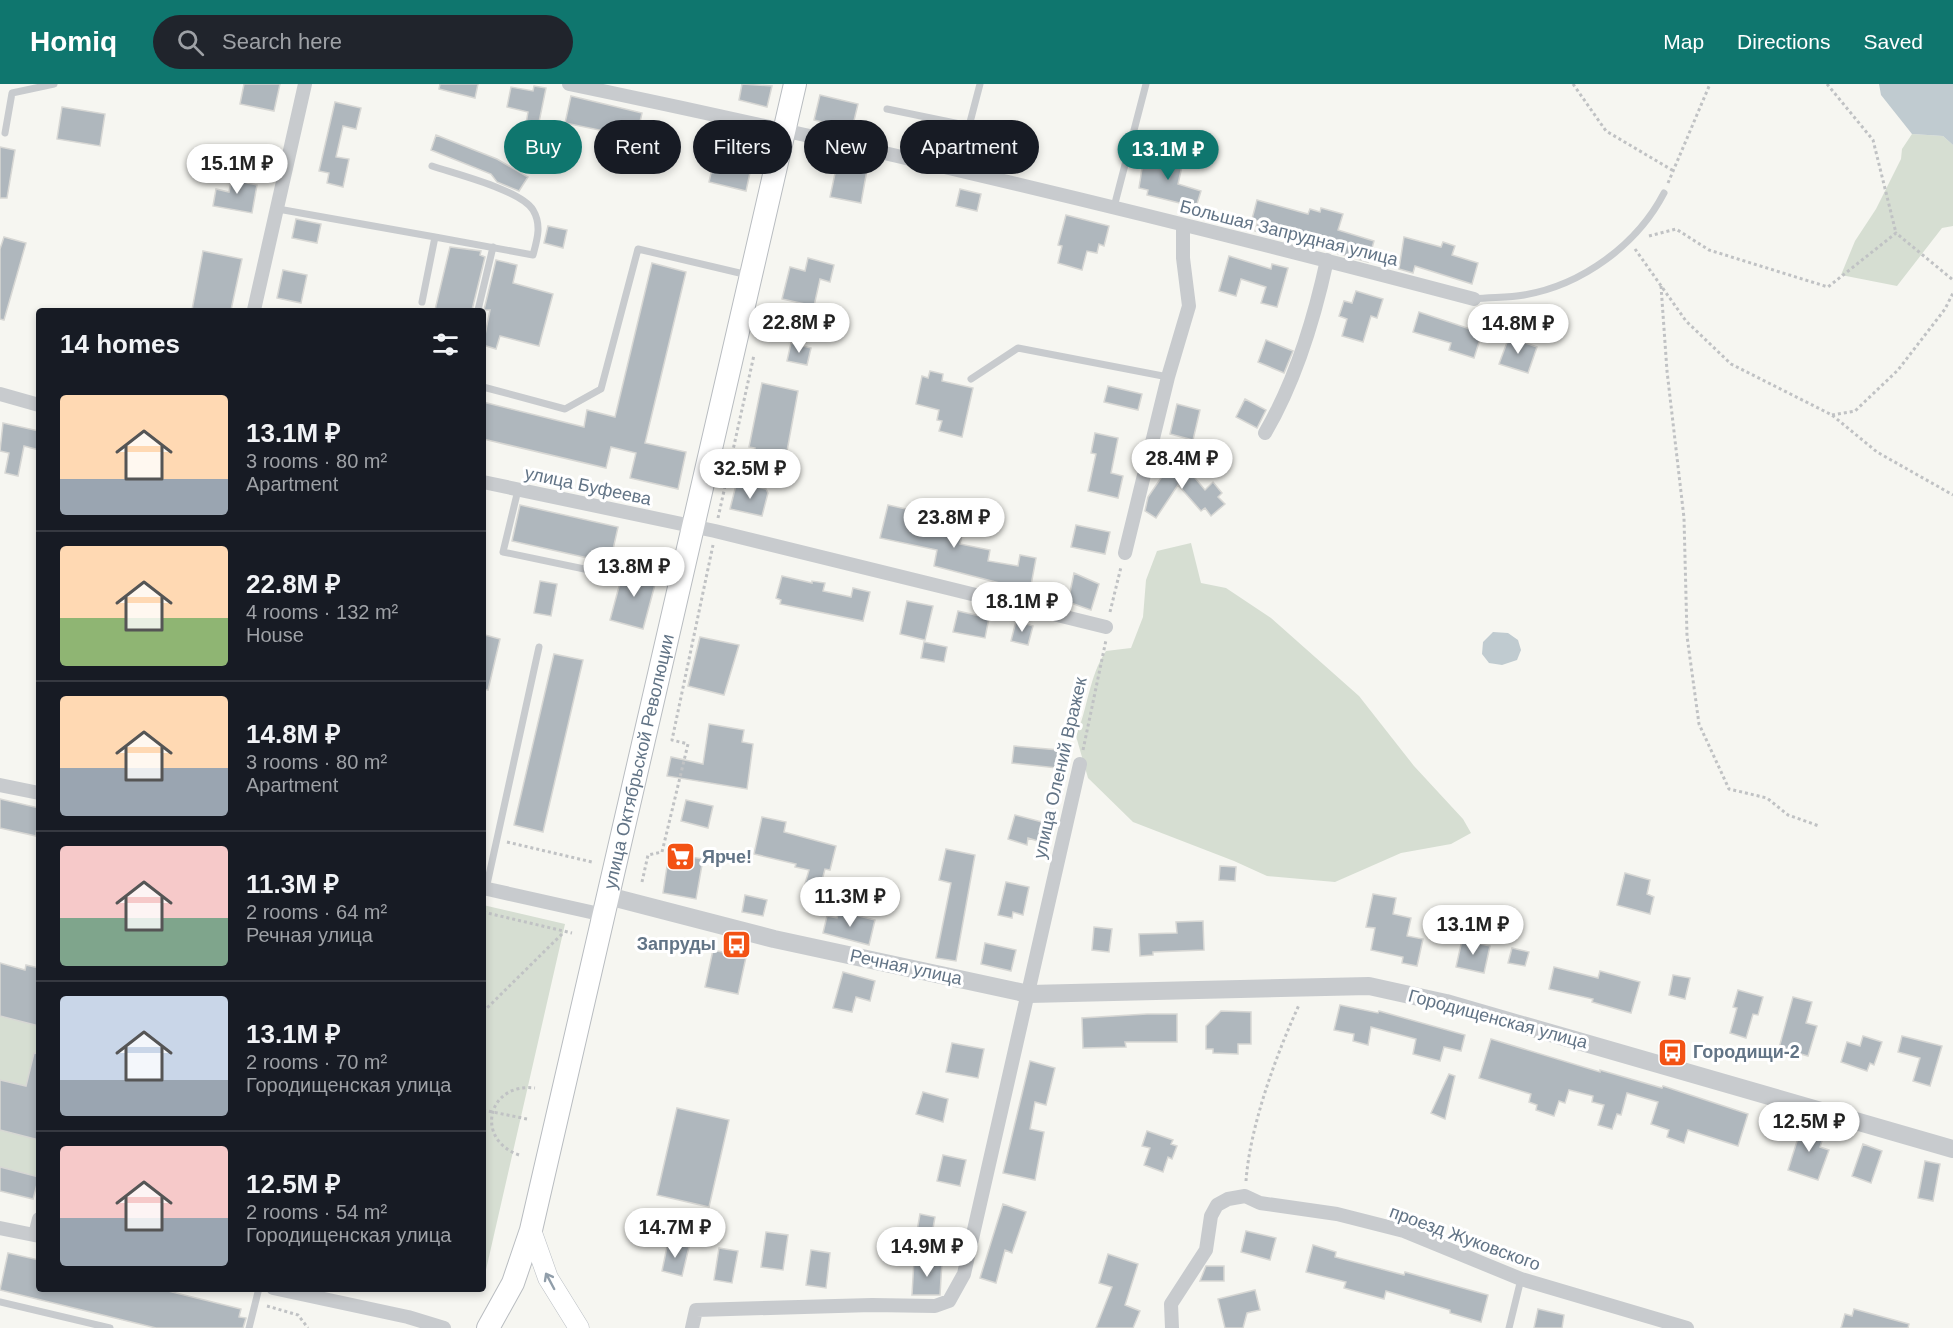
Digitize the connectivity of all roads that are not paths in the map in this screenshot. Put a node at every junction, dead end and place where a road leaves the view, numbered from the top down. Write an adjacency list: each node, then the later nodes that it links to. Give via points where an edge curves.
1 (54, 84): 13 (lane, via 12,93)
2 (305, 84): 20 (street)
3 (569, 84): 8 (street, Большая Запрудная улица)
4 (795, 84): 9 (main road, улица Октябрьской Революции)
5 (980, 84): 11 (lane)
6 (1146, 84): 19 (lane)
7 (886, 109): 10 (lane)
8 (742, 120)
9 (787, 120)
10 (940, 120)
11 (971, 120)
12 (792, 131): 14 (street, Большая Запрудная улица)
13 (5, 133)
14 (900, 156)
15 (432, 166): 23 (lane, via 519,198 533,210 538,228 533,255)
16 (775, 174): 25 (main road, улица Октябрьской Революции)
17 (977, 174): 19 (street, Большая Запрудная улица)
18 (1664, 193): 26 (lane, via 1654,213 1629,241 1578,278 1525,295)
19 (1114, 207): 21 (street, Большая Запрудная улица)
20 (278, 209): 22 (lane); 28 (street)
21 (1183, 226): 24 (street, Большая Запрудная улица); 30 (street, via 1189,306)
22 (435, 237): 23 (lane); 27 (lane)
23 (493, 247): 29 (lane)
24 (1327, 260): 26 (street, Большая Запрудная улица); 35 (street, via 1315,316 1280,408)
25 (751, 276): 32 (lane, via 638,249 601,389 565,409); 38 (main road, улица Октябрьской Революции)
26 (1474, 299)
27 (422, 302)
28 (254, 308)
29 (478, 308)
30 (1168, 377): 31 (lane, via 1018,348); 39 (street)
31 (971, 379)
32 (486, 388)
33 (0, 394): 34 (street)
34 (36, 404)
35 (1265, 433)
36 (486, 483): 37 (street, улица Буфеева)
37 (518, 490): 38 (street, улица Буфеева); 40 (lane, via 502,552)
38 (693, 526): 41 (street, улица Буфеева); 48 (main road, улица Октябрьской Революции)
39 (1125, 553)
40 (589, 570)
41 (1106, 627)
42 (539, 647): 46 (lane)
43 (1080, 764): 49 (street, улица Олений Вражек)
44 (0, 785): 45 (street)
45 (36, 792)
46 (486, 880)
47 (486, 888): 48 (street, Речная улица)
48 (606, 906): 49 (street, Речная улица); 52 (main road, улица Октябрьской Революции)
49 (1029, 994): 50 (street, Городищенская улица, via 1369,986 1446,1003); 63 (street, улица Олений Вражек, via 964,1274 949,1300 935,1306 696,1310)
50 (1953, 1149)
51 (0, 1227): 53 (street)
52 (531, 1230): 58 (main road, улица Октябрьской Революции, via 513,1283); 62 (main road, one-way to 52, via 548,1278)
53 (36, 1236)
54 (1521, 1279): 64 (street, проезд Жуковского, via 1404,1231 1337,1214 1260,1203 1245,1196 1217,1205 1211,1216 1206,1250 1171,1304); 65 (lane); 66 (street, проезд Жуковского)
55 (258, 1292): 60 (lane)
56 (292, 1292): 61 (street)
57 (0, 1302): 59 (lane)
58 (489, 1327)
59 (110, 1328)
60 (249, 1328)
61 (444, 1328)
62 (579, 1328)
63 (692, 1328)
64 (1172, 1328)
65 (1509, 1328)
66 (1687, 1328)

